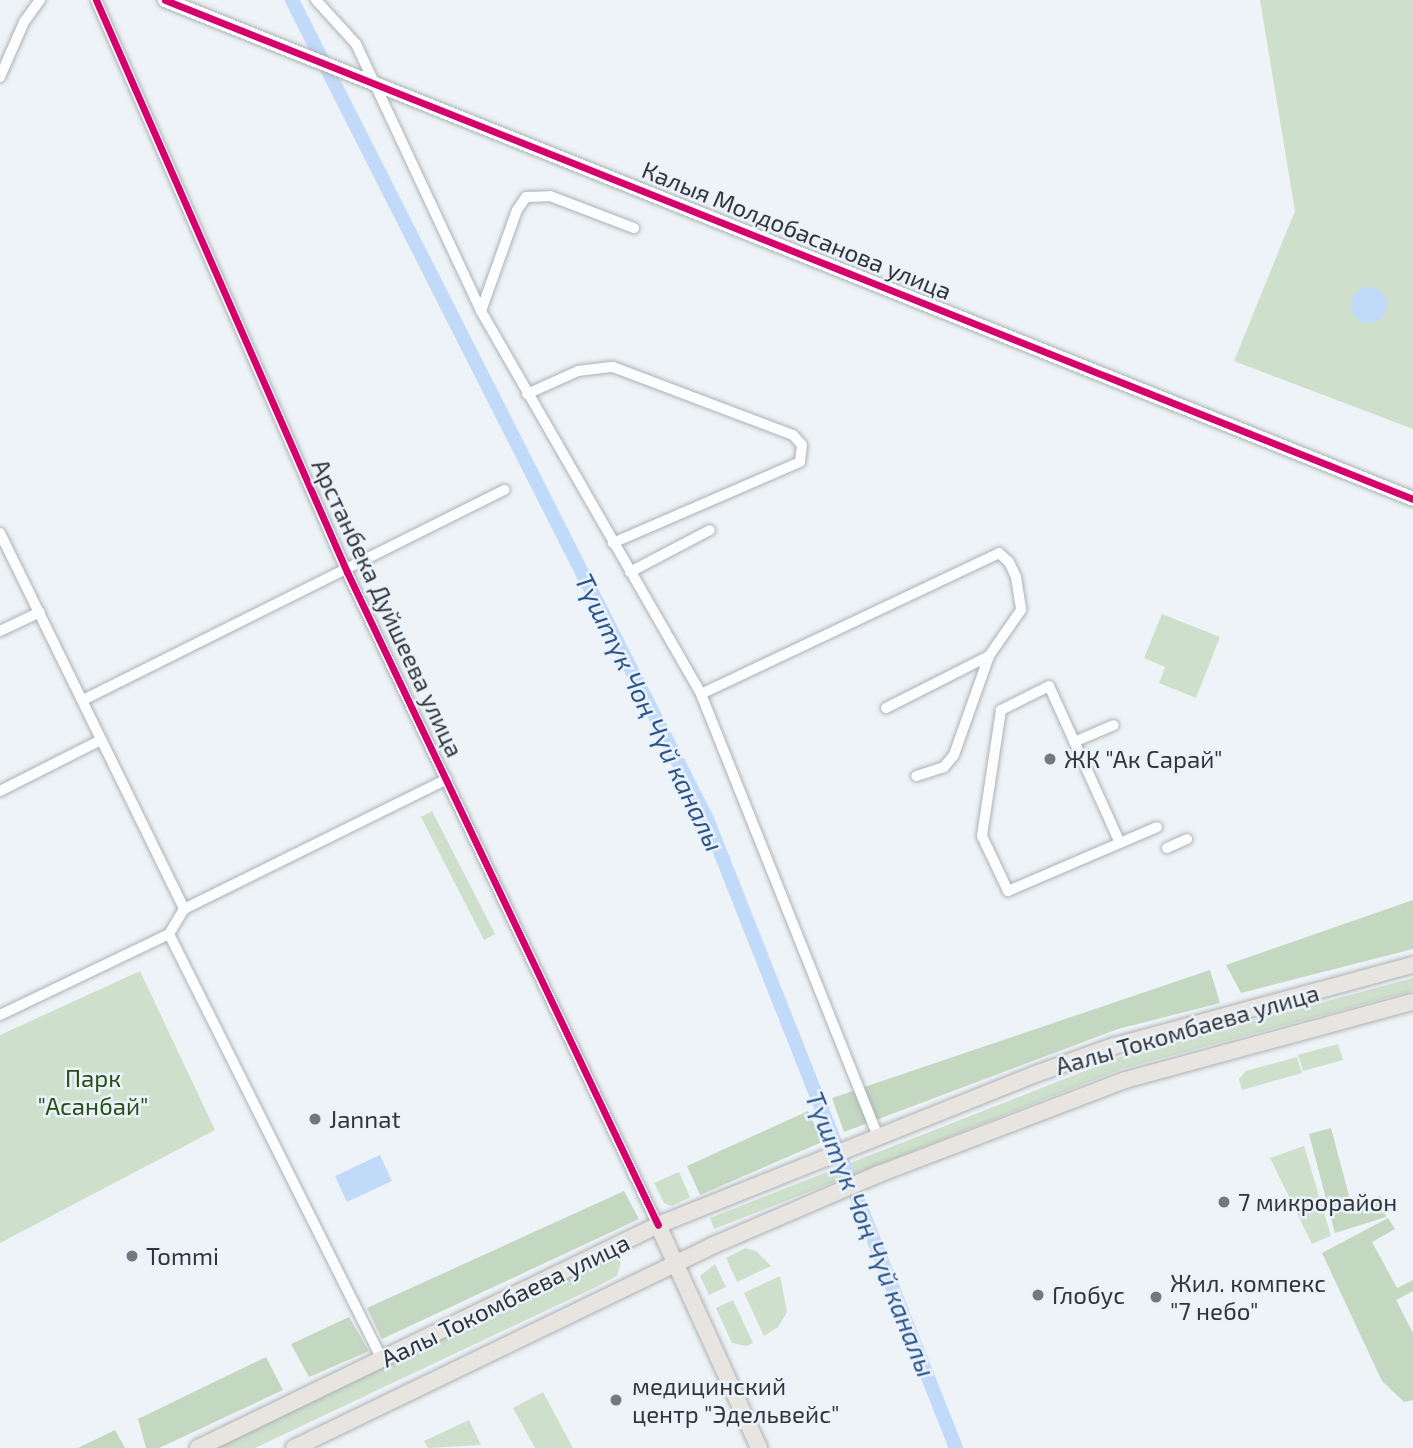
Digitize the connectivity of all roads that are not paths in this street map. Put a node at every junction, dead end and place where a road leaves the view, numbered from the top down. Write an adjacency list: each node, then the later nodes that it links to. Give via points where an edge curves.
1 (40, 0): 5 (street, via 24,22)
2 (96, 0): 15 (street, Арстанбека Дуйшеева улица)
3 (165, 0): 6 (street, Калыя Молдобасанова улица)
4 (316, 0): 6 (street, via 356,44)
5 (0, 78)
6 (374, 83): 8 (street); 11 (street, Калыя Молдобасанова улица)
7 (634, 228): 8 (street, via 550,196 526,197 517,210)
8 (481, 311): 9 (street)
9 (527, 394): 14 (street); 14 (street, via 578,371 613,367 793,435 802,445 802,461 790,468)
10 (505, 490): 15 (street)
11 (1413, 499)
12 (710, 530): 16 (street)
13 (0, 533): 17 (street)
14 (613, 543): 16 (street)
15 (347, 572): 21 (street); 27 (street, Арстанбека Дуйшеева улица)
16 (630, 572): 20 (street)
17 (40, 612): 18 (street); 21 (street)
18 (0, 631)
19 (989, 656): 20 (street, via 1023,600 1009,562 999,553); 22 (street); 26 (street, via 954,755 944,767)
20 (701, 694): 38 (street)
21 (83, 700): 24 (street)
22 (886, 708)
23 (1114, 725): 25 (street)
24 (101, 740): 28 (street); 33 (street)
25 (1074, 742): 31 (street); 31 (street, via 1049,685 1001,710 982,836 1008,891)
26 (916, 776)
27 (447, 779): 33 (street); 39 (street, Арстанбека Дуйшеева улица)
28 (0, 790)
29 (1157, 827): 31 (street)
30 (1186, 839): 32 (street)
31 (1120, 843)
32 (1167, 848)
33 (184, 909): 34 (street)
34 (169, 934): 37 (street); 41 (street)
35 (1413, 965): 38 (main road, Аалы Токомбаева улица, via 1114,1046)
36 (1413, 1002): 40 (main road, Аалы Токомбаева улица, via 1125,1080 879,1174)
37 (0, 1015)
38 (873, 1140): 39 (main road, Аалы Токомбаева улица)
39 (658, 1225): 40 (main road); 41 (main road, Аалы Токомбаева улица)
40 (673, 1264): 43 (main road, Аалы Токомбаева улица); 44 (main road)
41 (382, 1359): 42 (main road, Аалы Токомбаева улица)
42 (198, 1448)
43 (294, 1448)
44 (759, 1448)

